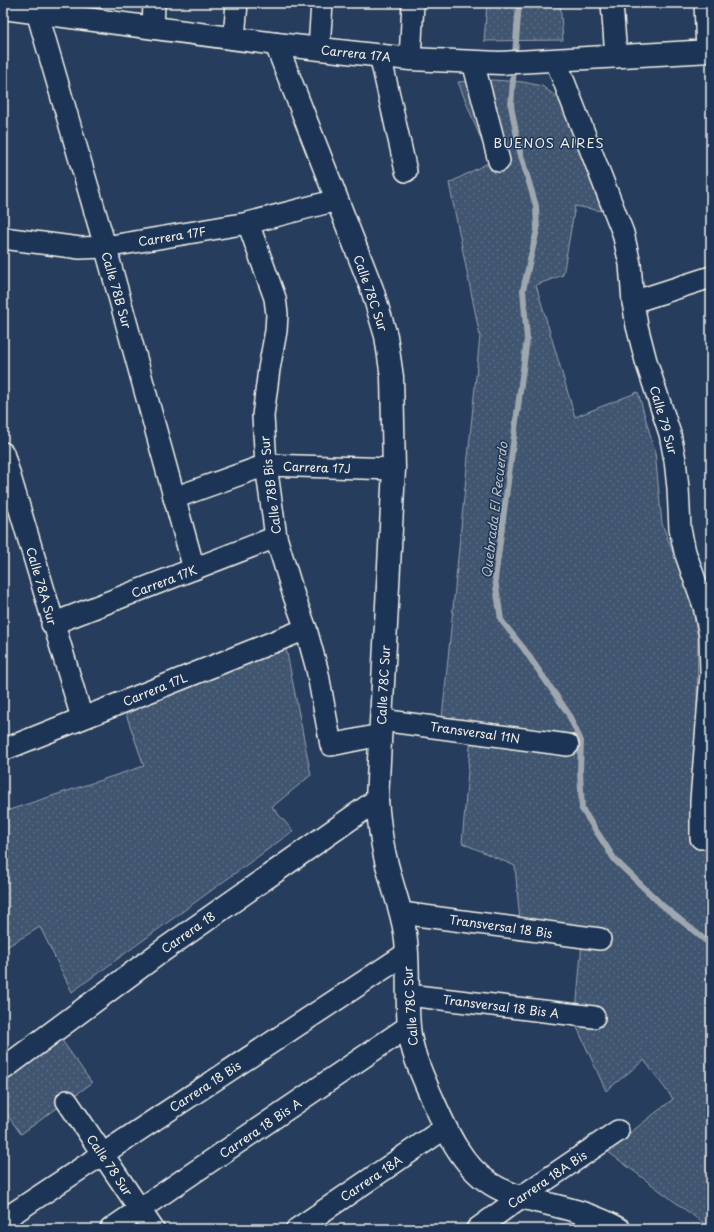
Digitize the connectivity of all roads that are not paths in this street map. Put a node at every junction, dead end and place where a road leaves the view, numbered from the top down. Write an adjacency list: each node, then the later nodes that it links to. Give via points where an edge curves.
1 (154, 3): 10 (street)
2 (237, 3): 11 (street)
3 (322, 3): 13 (street)
4 (413, 3): 17 (street)
5 (612, 3): 16 (street)
6 (705, 3): 14 (street)
7 (3, 8): 9 (street, Carrera 17A)
8 (62, 9): 9 (street, Carrera 17A); 10 (street, Carrera 17A)
9 (37, 12): 25 (street, Calle 78B Sur)
10 (153, 28): 11 (street, Carrera 17A)
11 (234, 38): 12 (street, Carrera 17A)
12 (276, 44): 13 (street, Carrera 17A); 22 (street, Calle 78C Sur)
13 (318, 48): 15 (street, Carrera 17A)
14 (709, 51): 16 (street, Carrera 17A)
15 (380, 55): 17 (street, Carrera 17A); 21 (street)
16 (616, 57): 18 (street, Carrera 17A)
17 (410, 59): 19 (street, Carrera 17A)
18 (556, 61): 19 (street, Carrera 17A); 27 (street, Calle 79 Sur, via 623,233 630,264)
19 (473, 62): 20 (street)
20 (499, 161)
21 (406, 171)
22 (337, 200): 23 (street, Carrera 17F); 30 (street, Calle 78C Sur, via 372,288 386,336 392,377)
23 (248, 223): 25 (street, Carrera 17F); 29 (street, Calle 78B Bis Sur, via 275,298 277,314 263,416)
24 (3, 238): 25 (street, Carrera 17F, via 80,248)
25 (105, 247): 31 (street, Calle 78B Sur)
26 (711, 276): 27 (street)
27 (633, 302): 42 (street, Calle 79 Sur, via 646,361 670,434 677,481 680,529 710,634 711,674)
28 (3, 454): 34 (street, Calle 78A Sur)
29 (266, 465): 30 (street, Carrera 17J); 31 (street, Carrera 17J); 32 (street, Calle 78B Bis Sur)
30 (394, 469): 37 (street, Calle 78C Sur)
31 (174, 498): 33 (street, Calle 78B Sur)
32 (276, 537): 33 (street, Carrera 17K); 35 (street, Calle 78B Bis Sur)
33 (194, 569): 34 (street, Carrera 17K)
34 (52, 624): 36 (street, Calle 78A Sur)
35 (306, 629): 36 (street, Carrera 17L); 38 (street, Calle 78B Bis Sur, via 317,669)
36 (82, 718): 40 (street, Carrera 17L)
37 (381, 727): 38 (street, Transversal 11N); 39 (street, Transversal 11N); 41 (street, Calle 78C Sur)
38 (331, 745)
39 (568, 745)
40 (3, 750)
41 (377, 800): 43 (street, Calle 78C Sur, via 382,846); 49 (street, Carrera 18, via 162,951)
42 (701, 838)
43 (401, 913): 44 (street, Transversal 18 Bis); 45 (street, Calle 78C Sur)
44 (600, 939)
45 (407, 953): 46 (street, Calle 78C Sur); 53 (street, Carrera 18 Bis)
46 (408, 995): 47 (street, Transversal 18 Bis A); 48 (street, Calle 78C Sur)
47 (594, 1017)
48 (409, 1026): 51 (street, Calle 78C Sur, via 419,1069); 55 (street, Carrera 18 Bis A)
49 (4, 1067)
50 (67, 1101): 53 (street, Calle 78 Sur)
51 (445, 1128): 54 (street, Calle 78C Sur, via 467,1162 490,1184); 59 (street, Carrera 18A)
52 (618, 1131): 54 (street, Carrera 18A Bis)
53 (103, 1154): 55 (street, Calle 78 Sur); 56 (street, Carrera 18 Bis)
54 (521, 1197): 60 (street, Carrera 18A Bis); 61 (street, Calle 78C Sur, via 585,1214)
55 (140, 1210): 57 (street, Carrera 18 Bis A); 58 (street, Calle 78 Sur)
56 (3, 1220)
57 (112, 1229)
58 (152, 1229)
59 (297, 1229)
60 (477, 1229)
61 (619, 1229)

